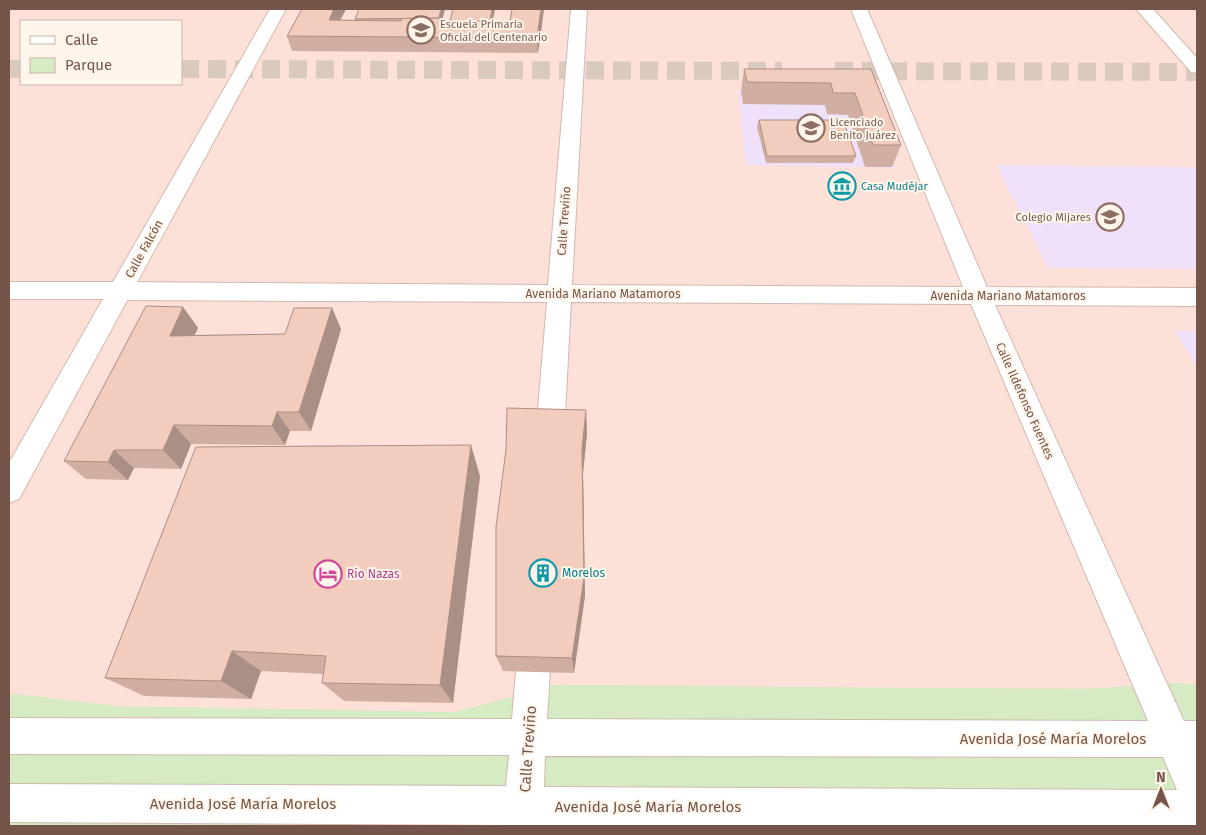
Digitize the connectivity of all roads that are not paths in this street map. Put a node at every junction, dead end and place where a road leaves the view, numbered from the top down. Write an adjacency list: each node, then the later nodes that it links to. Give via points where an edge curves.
1 (278, 9): 7 (street, Calle Falcón)
2 (579, 9): 8 (street, Calle Treviño)
3 (859, 9): 9 (street, Calle Ildefonso Fuentes)
4 (1144, 9): 5 (street)
5 (1197, 68)
6 (9, 290): 7 (street, Avenida Mariano Matamoros)
7 (120, 291): 8 (street, Avenida Mariano Matamoros); 12 (street, Calle Falcón)
8 (559, 293): 9 (street, Avenida Mariano Matamoros); 11 (street, Calle Treviño)
9 (979, 296): 10 (street, Avenida Mariano Matamoros); 16 (street, Calle Ildefonso Fuentes)
10 (1197, 297)
11 (550, 433)
12 (9, 490)
13 (533, 671): 15 (street, Calle Treviño)
14 (9, 736): 15 (street, Avenida José María Morelos)
15 (528, 738): 16 (street, Avenida José María Morelos); 20 (street, Calle Treviño)
16 (1186, 739): 17 (street, Calle Ildefonso Fuentes)
17 (1197, 791)
18 (9, 803): 20 (street, Avenida José María Morelos)
19 (1197, 809): 20 (street, Avenida José María Morelos)
20 (523, 816)

